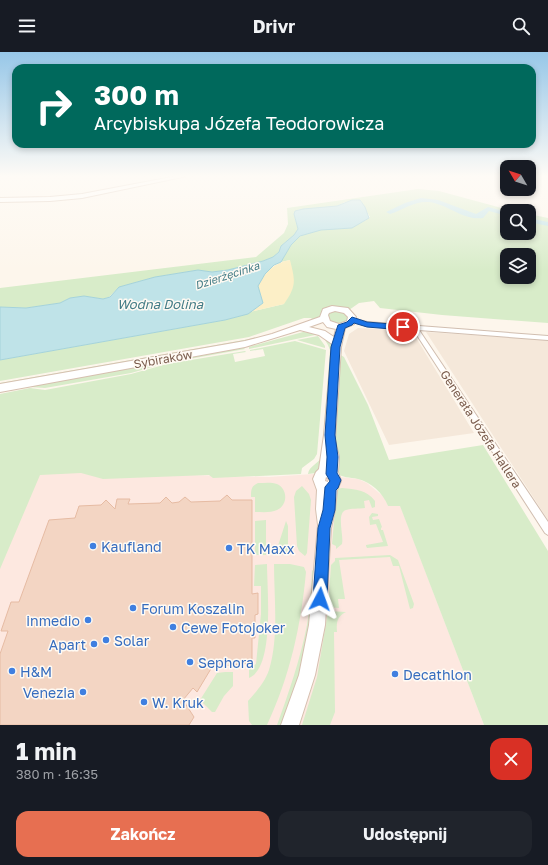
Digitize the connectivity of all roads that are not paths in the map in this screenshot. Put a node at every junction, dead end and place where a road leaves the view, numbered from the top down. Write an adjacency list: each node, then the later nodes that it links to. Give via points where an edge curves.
1 (352, 320): 2 (street, via 350,323); 2 (street, via 348,312 338,308 324,314); 3 (street, via 367,324)
2 (332, 323): 4 (street); 5 (street, Sybiraków); 7 (street)
3 (415, 328): 6 (street); 9 (street, Generała Józefa Hallera)
4 (304, 329): 5 (street); 7 (street, via 322,333)
5 (275, 336): 8 (street, Sybiraków, via 232,347)
6 (548, 338)
7 (335, 344): 10 (street, via 330,435 333,457 328,473 336,480 334,485 327,487 329,510 324,528 320,599 312,650)
8 (0, 388)
9 (548, 530)
10 (290, 725)

